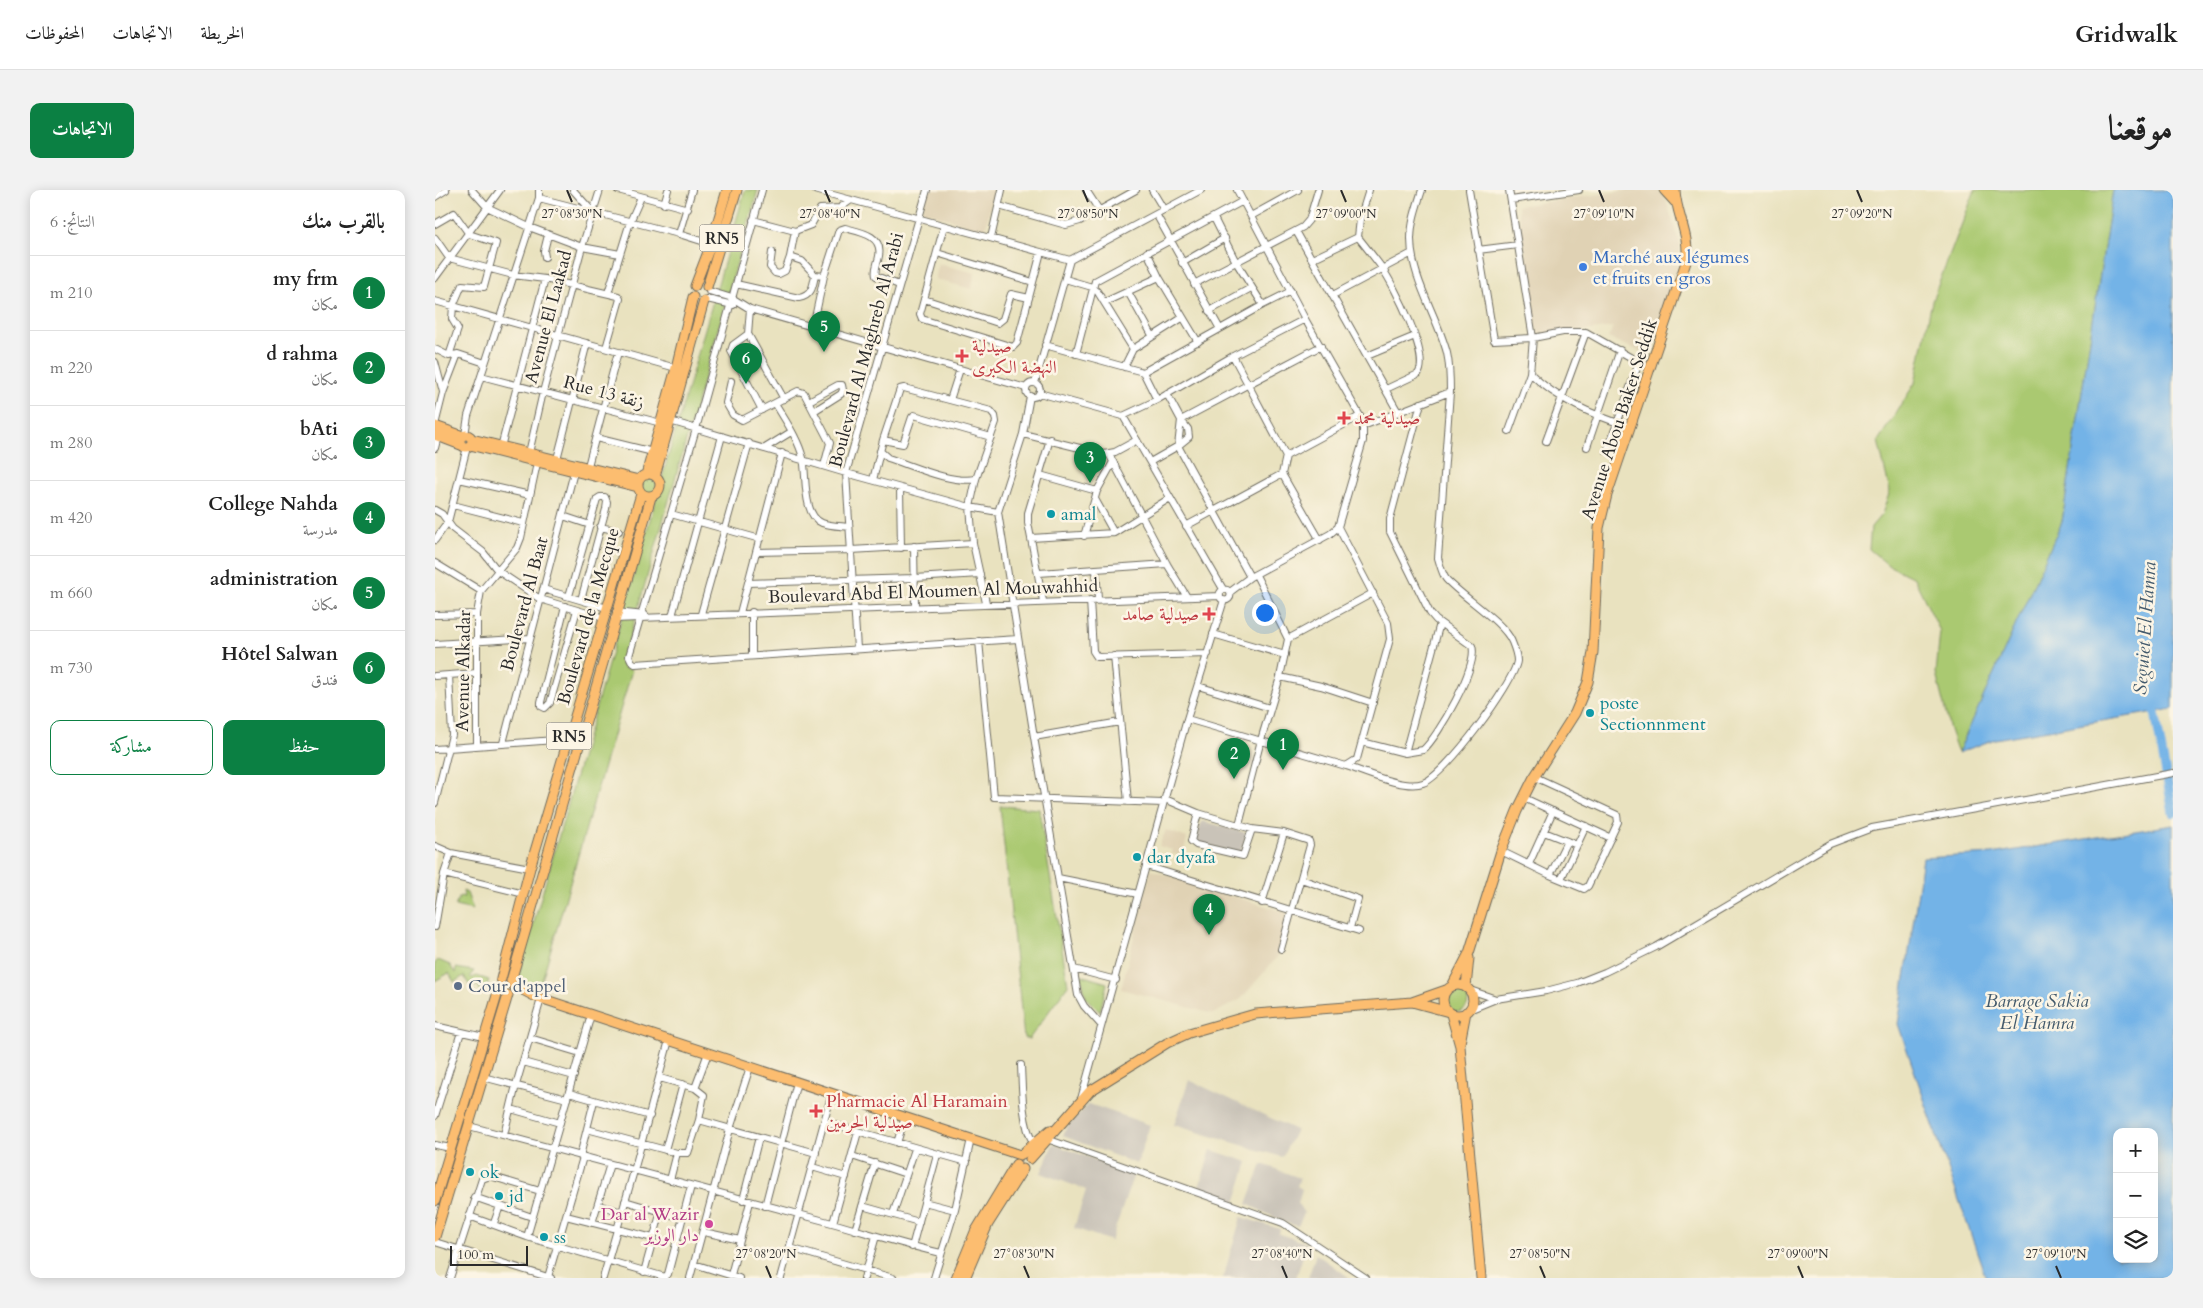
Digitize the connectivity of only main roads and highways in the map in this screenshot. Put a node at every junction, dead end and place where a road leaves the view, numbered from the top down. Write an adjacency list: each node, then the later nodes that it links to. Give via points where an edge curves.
1 (727, 190): 6 (main road, RN5)
2 (737, 190): 7 (main road, Boulevard de la Mecque / RN5)
3 (1664, 190): 5 (main road, Avenue Abou Baker Seddik)
4 (1675, 190): 5 (main road, Avenue Abou Baker Seddik)
5 (1675, 202): 16 (main road, Avenue Abou Baker Seddik, via 1687,239 1686,262 1607,495 1599,528 1593,652 1588,682 1567,727 1524,798 1501,851)
6 (695, 286): 7 (main road, via 703,284); 8 (main road, RN5)
7 (707, 294): 8 (main road, via 697,300); 9 (main road, Boulevard de la Mecque / RN5)
8 (693, 297): 9 (main road, Boulevard de la Mecque / RN5)
9 (666, 422): 13 (main road, Boulevard de la Mecque / RN5); 13 (main road, Boulevard de la Mecque / RN5)
10 (435, 425): 12 (main road)
11 (436, 435): 12 (main road)
12 (466, 441): 13 (main road, via 589,466); 13 (main road, via 575,472)
13 (644, 482): 14 (main road); 14 (main road, RN5, via 660,482 659,490); 15 (main road, Boulevard de la Mecque / RN5)
14 (651, 497): 15 (main road, Boulevard de la Mecque / RN5)
15 (613, 613): 17 (main road, Boulevard de la Mecque / RN5); 17 (main road, Boulevard de la Mecque / RN5, via 604,618 530,868)
16 (1469, 953): 18 (main road, Avenue Abou Baker Seddik); 19 (main road, Avenue Abou Baker Seddik)
17 (509, 987): 25 (main road, via 982,1142); 26 (main road, via 501,995 498,992); 27 (main road, Boulevard de la Mecque / RN5)
18 (1449, 988): 19 (main road, via 1459,985); 20 (main road); 22 (main road, via 1442,1002)
19 (1468, 989): 21 (main road, via 1473,1000)
20 (1412, 1002): 22 (main road); 24 (main road, via 1255,1014 1211,1026 1167,1043 1097,1086)
21 (1468, 1011): 22 (main road, via 1456,1015); 23 (main road)
22 (1450, 1013): 23 (main road)
23 (1460, 1046): 30 (main road)
24 (1061, 1123): 25 (main road, via 1033,1142); 25 (main road, via 1030,1160 1029,1166)
25 (1019, 1161): 28 (main road, via 975,1232); 29 (main road)
26 (435, 1200)
27 (435, 1237)
28 (956, 1278)
29 (965, 1278)
30 (1481, 1278)

